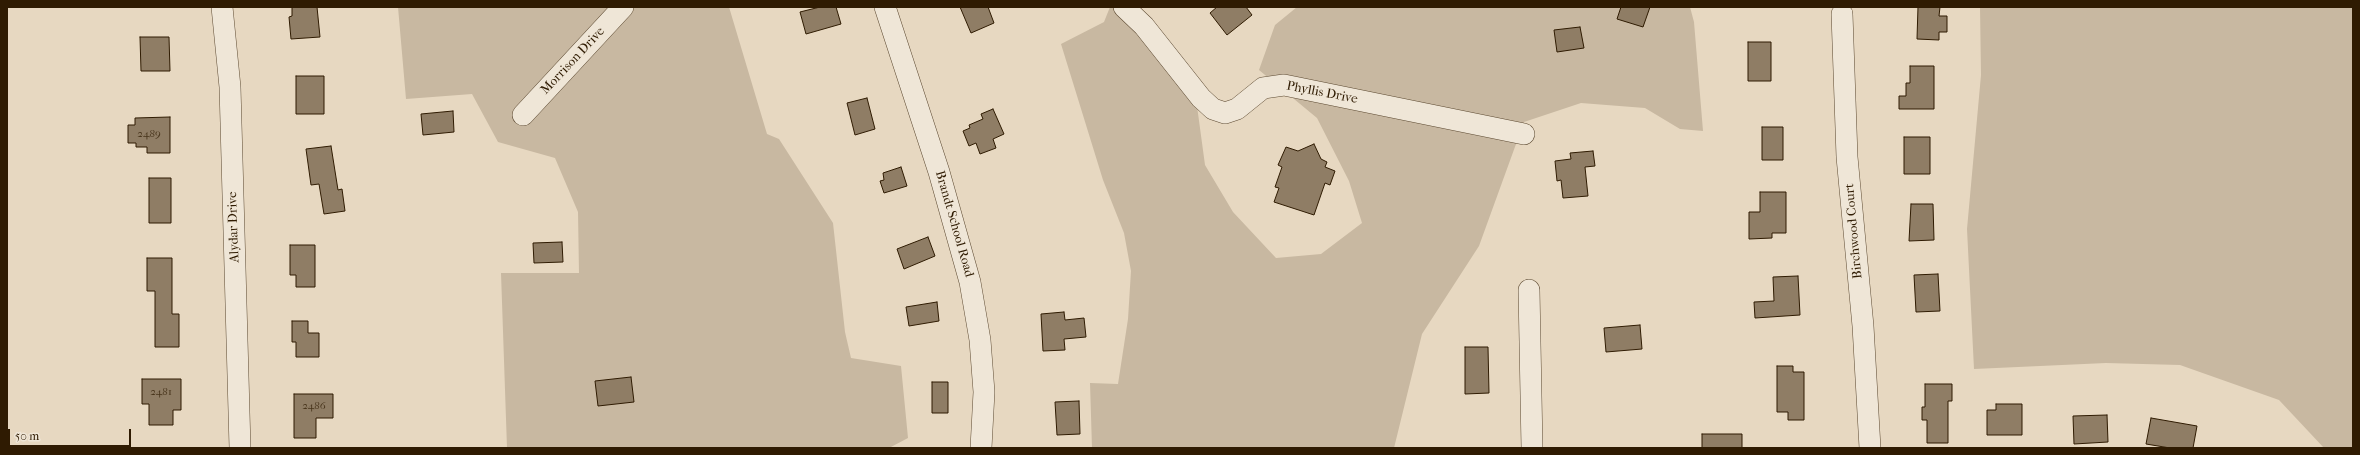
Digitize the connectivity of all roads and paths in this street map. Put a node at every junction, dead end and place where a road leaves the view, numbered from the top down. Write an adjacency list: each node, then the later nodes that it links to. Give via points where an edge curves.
1 (222, 7): 9 (street, Alydar Drive, via 230,87)
2 (623, 7): 6 (street, Morrison Drive)
3 (885, 7): 10 (street, Brandt School Road, via 939,172 970,282 980,340 984,392)
4 (1124, 7): 7 (street, Phyllis Drive, via 1144,26 1201,98 1213,109 1224,113 1237,109 1263,88 1284,84)
5 (1842, 14): 12 (street, Birchwood Court, via 1847,157 1863,326)
6 (523, 115)
7 (1524, 134)
8 (1529, 290): 11 (street)
9 (240, 448)
10 (981, 448)
11 (1532, 448)
12 (1870, 448)

